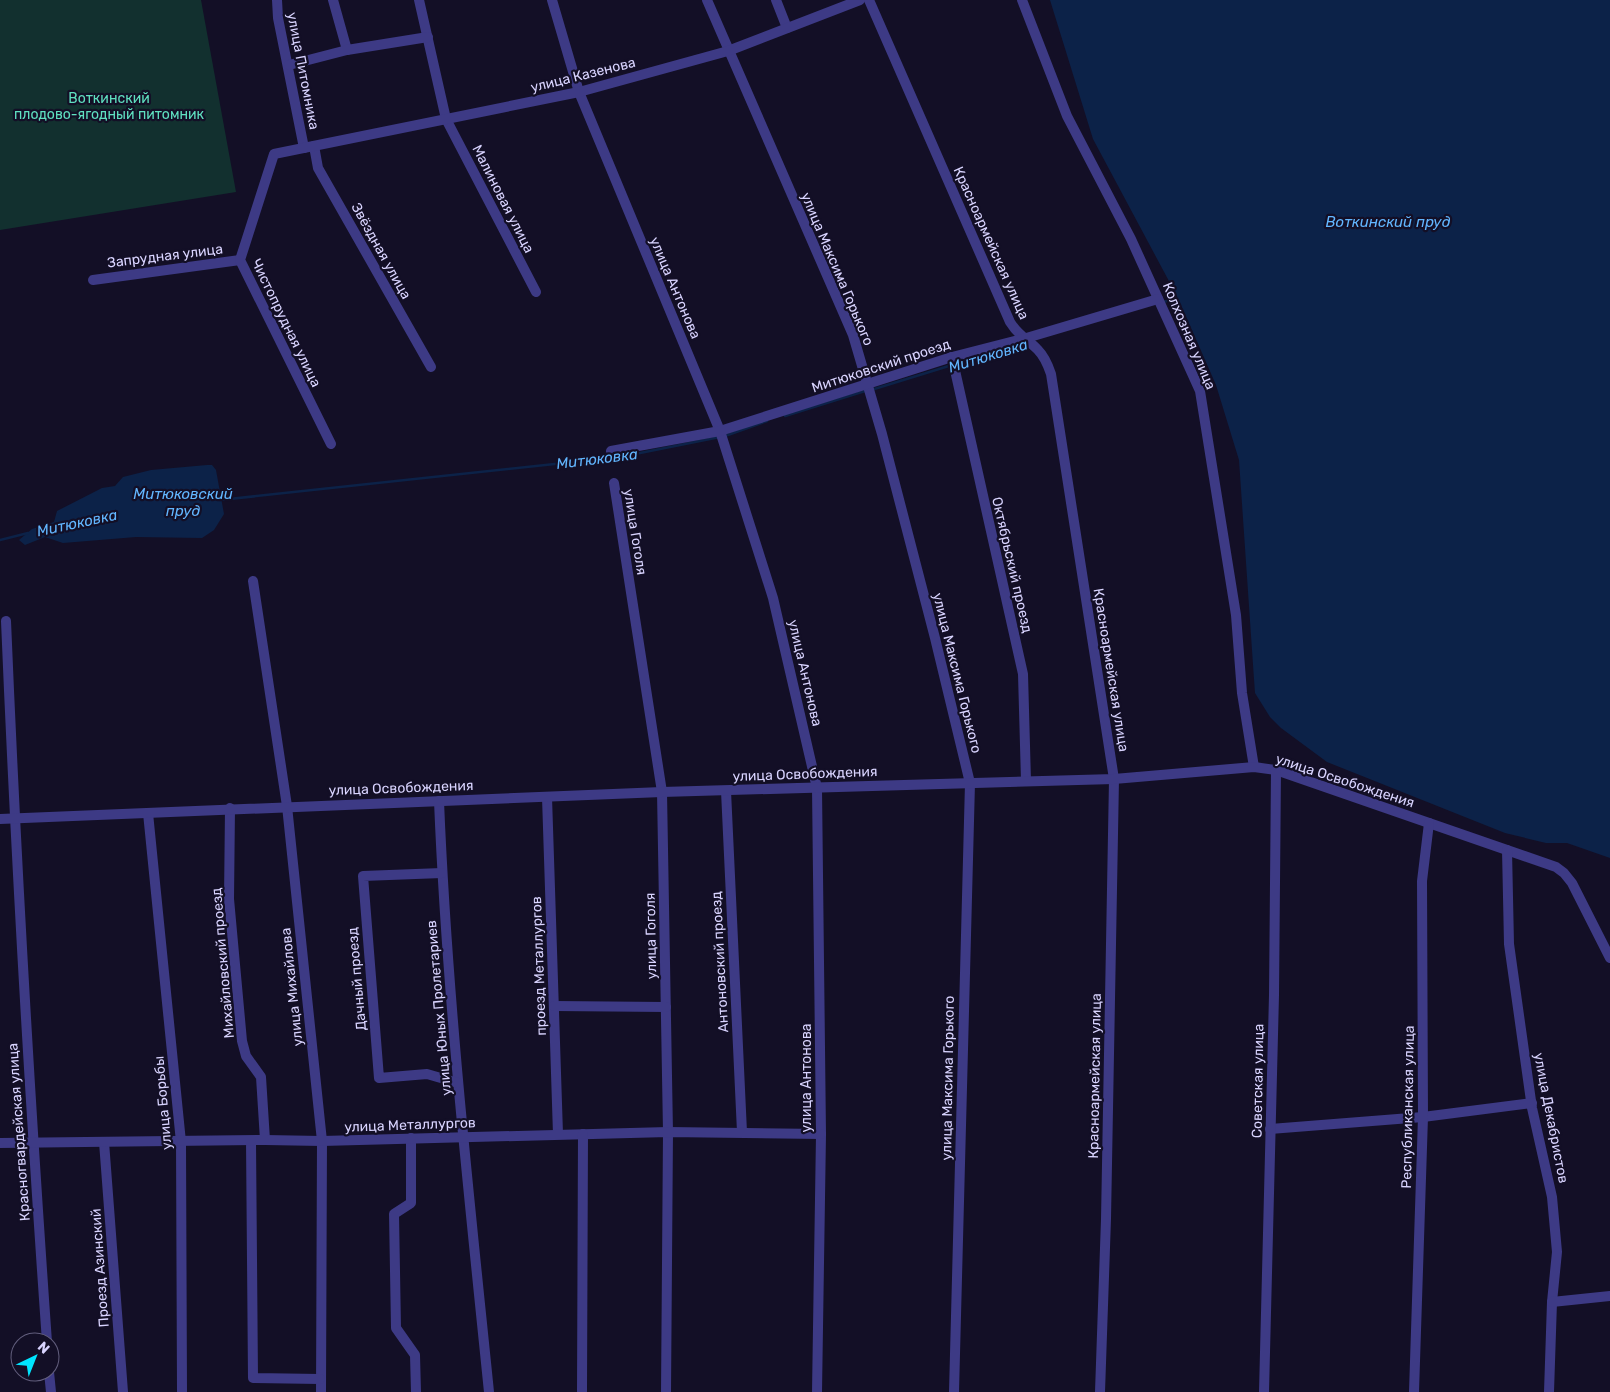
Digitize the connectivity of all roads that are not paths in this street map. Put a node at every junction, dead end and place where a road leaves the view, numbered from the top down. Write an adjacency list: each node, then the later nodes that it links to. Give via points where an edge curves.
1 (277, 0): 14 (street, улица Питомника)
2 (333, 0): 12 (street)
3 (419, 0): 11 (street, Малиновая улица)
4 (552, 0): 15 (street, улица Антонова)
5 (707, 0): 13 (street, улица Максима Горького)
6 (776, 0): 10 (street)
7 (860, 0): 10 (street, улица Казенова)
8 (869, 0): 22 (street, Красноармейская улица, via 1010,322)
9 (1022, 0): 21 (street, Колхозная улица, via 1067,116 1131,239)
10 (787, 28): 13 (street, улица Казенова)
11 (428, 37): 12 (street); 16 (street, Малиновая улица)
12 (347, 50): 14 (street)
13 (728, 50): 15 (street, улица Казенова); 25 (street, улица Максима Горького, via 853,335)
14 (289, 65): 17 (street, улица Питомника)
15 (579, 92): 16 (street, улица Казенова); 26 (street, улица Антонова)
16 (446, 119): 17 (street, улица Казенова); 20 (street, Малиновая улица)
17 (309, 147): 18 (street, Чистопрудная улица, via 274,154); 24 (street, Звёздная улица)
18 (240, 260): 19 (street, Запрудная улица); 27 (street, Чистопрудная улица)
19 (93, 280)
20 (536, 292)
21 (1158, 299): 22 (street, Митюковский проезд); 32 (street, Колхозная улица, via 1200,391 1236,615 1242,693)
22 (1023, 339): 23 (street, Митюковский проезд); 34 (street, Красноармейская улица, via 1045,359 1051,374)
23 (952, 357): 25 (street, Митюковский проезд); 35 (street, Октябрьский проезд, via 1023,674)
24 (430, 367)
25 (869, 389): 26 (street, Митюковский проезд); 36 (street, улица Максима Горького)
26 (721, 435): 28 (street, Митюковский проезд); 37 (street, улица Антонова, via 773,598)
27 (331, 444)
28 (611, 451)
29 (614, 483): 39 (street, улица Гоголя)
30 (253, 582): 42 (street, улица Михайлова)
31 (6, 621): 45 (street, Красногвардейская улица)
32 (1254, 767): 33 (street, улица Освобождения); 34 (street, улица Освобождения)
33 (1276, 770): 47 (street, улица Освобождения); 56 (street, Советская улица)
34 (1114, 779): 35 (street, улица Освобождения); 84 (street, Красноармейская улица)
35 (1026, 781): 36 (street, улица Освобождения)
36 (970, 783): 37 (street, улица Освобождения); 83 (street, улица Максима Горького)
37 (817, 788): 38 (street, улица Освобождения); 61 (street, улица Антонова)
38 (726, 791): 39 (street, улица Освобождения); 58 (street, Антоновский проезд)
39 (662, 792): 40 (street, улица Освобождения); 52 (street, улица Гоголя)
40 (547, 797): 41 (street, улица Освобождения); 51 (street, проезд Металлургов)
41 (439, 801): 42 (street, улица Освобождения); 49 (street, улица Юных Пролетариев)
42 (287, 806): 43 (street, улица Освобождения); 66 (street, улица Михайлова)
43 (230, 808): 44 (street, улица Освобождения); 64 (street, Михайловский проезд, via 230,899 242,1041 246,1056 261,1077)
44 (148, 813): 45 (street, улица Освобождения); 68 (street, улица Борьбы)
45 (14, 818): 46 (street, улица Освобождения); 70 (street, Красногвардейская улица)
46 (0, 819)
47 (1429, 823): 48 (street, улица Освобождения); 55 (street, Республиканская улица, via 1422,881)
48 (1507, 850): 50 (street, улица Освобождения, via 1560,870 1572,883); 54 (street, улица Декабристов, via 1508,944)
49 (442, 873): 53 (street, улица Юных Пролетариев); 53 (street, Дачный проезд, via 363,876 379,1078 427,1074)
50 (1610, 958)
51 (554, 1006): 52 (street); 59 (street, проезд Металлургов)
52 (666, 1007): 57 (street, улица Гоголя)
53 (458, 1083): 62 (street, улица Юных Пролетариев)
54 (1532, 1102): 55 (street); 72 (street, улица Декабристов, via 1552,1197 1557,1252)
55 (1423, 1117): 56 (street); 86 (street, Республиканская улица)
56 (1270, 1129): 85 (street, Советская улица)
57 (668, 1132): 58 (street, улица Металлургов); 60 (street, улица Металлургов); 81 (street, улица Гоголя)
58 (742, 1132): 61 (street, улица Металлургов)
59 (558, 1134): 60 (street, улица Металлургов); 62 (street, улица Металлургов)
60 (583, 1134): 80 (street)
61 (821, 1134): 82 (street, улица Антонова)
62 (464, 1136): 63 (street, улица Металлургов); 79 (street, улица Юных Пролетариев)
63 (410, 1138): 66 (street, улица Металлургов); 78 (street, via 411,1203 394,1214 396,1328 415,1355)
64 (266, 1140): 65 (street, улица Металлургов); 66 (street, улица Металлургов)
65 (251, 1141): 68 (street, улица Металлургов); 74 (street, via 252,1378)
66 (322, 1141): 74 (street, улица Михайлова)
67 (104, 1142): 68 (street, улица Металлургов); 70 (street, улица Металлургов); 75 (street, Проезд Азинский)
68 (181, 1142): 76 (street, улица Борьбы)
69 (0, 1143): 70 (street, улица Металлургов)
70 (33, 1144): 73 (street, Красногвардейская улица)
71 (1610, 1296): 72 (street)
72 (1552, 1302): 87 (street, улица Декабристов)
73 (46, 1332)
74 (320, 1379): 77 (street, улица Михайлова)
75 (123, 1392)
76 (182, 1392)
77 (321, 1392)
78 (416, 1392)
79 (489, 1392)
80 (582, 1392)
81 (666, 1392)
82 (817, 1392)
83 (954, 1392)
84 (1100, 1392)
85 (1264, 1392)
86 (1414, 1392)
87 (1549, 1392)

